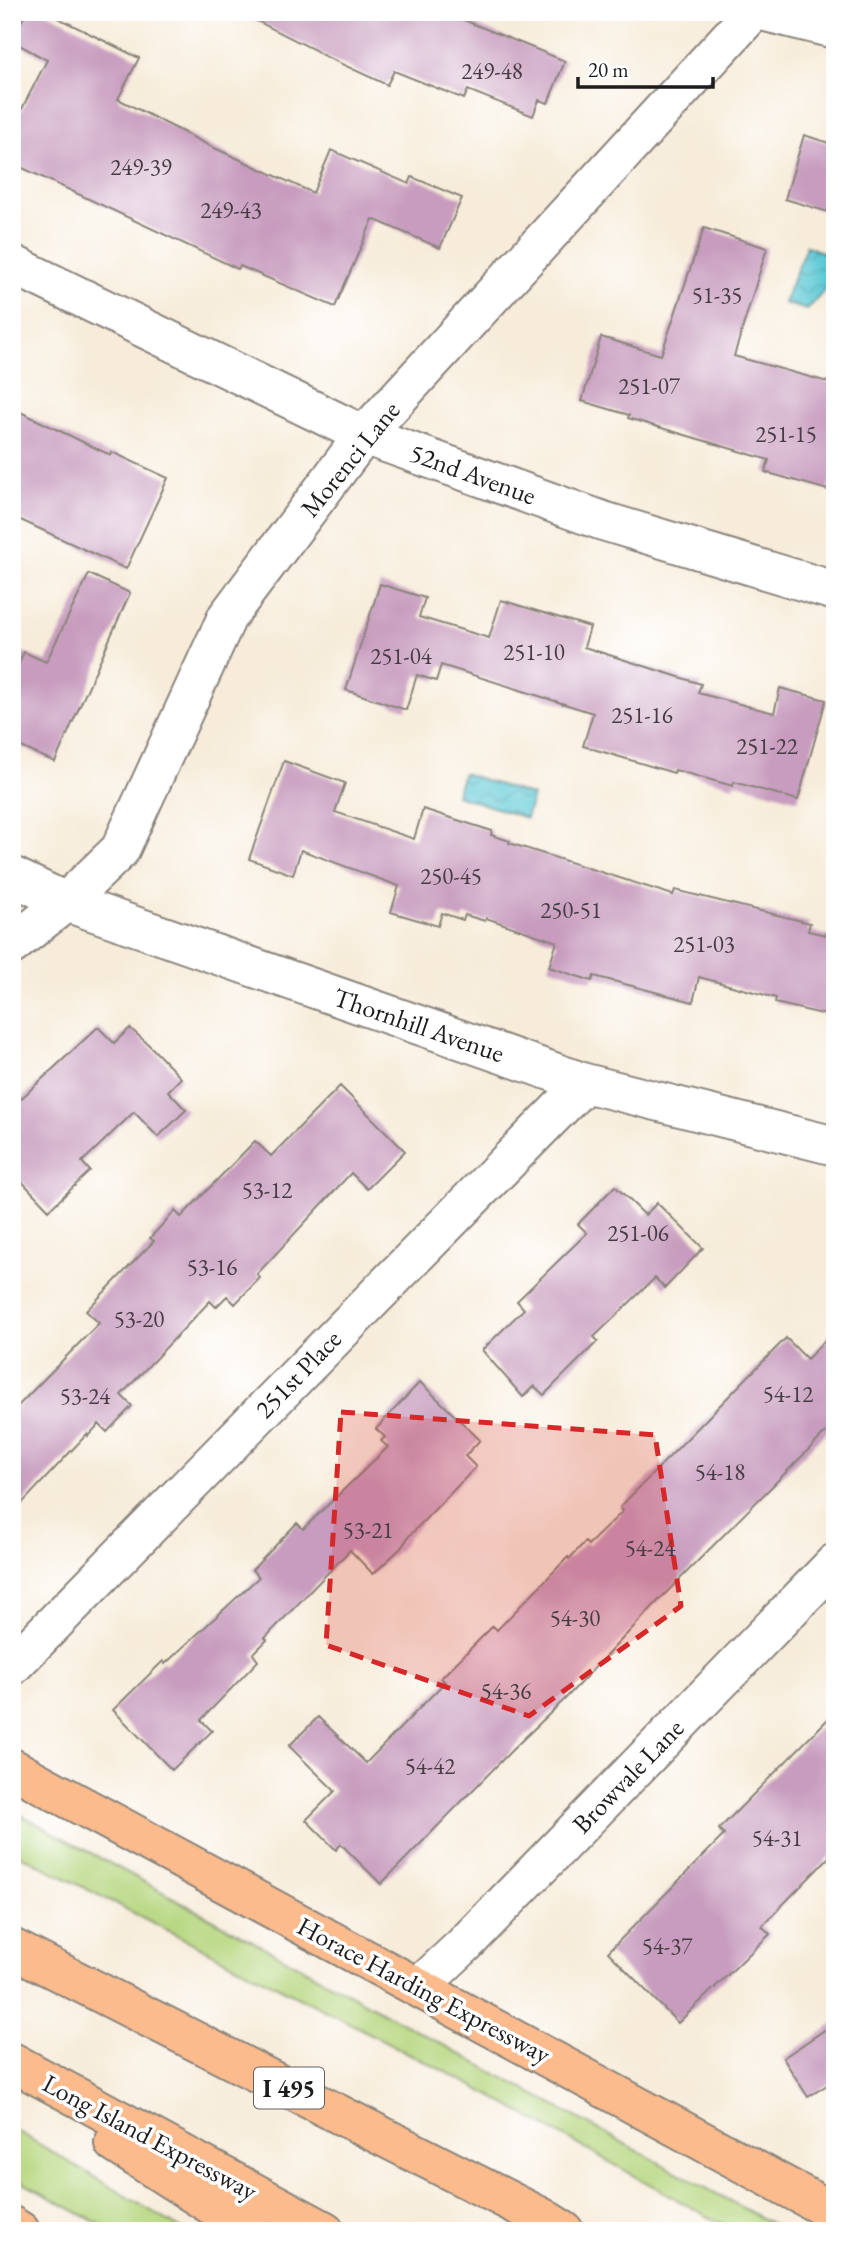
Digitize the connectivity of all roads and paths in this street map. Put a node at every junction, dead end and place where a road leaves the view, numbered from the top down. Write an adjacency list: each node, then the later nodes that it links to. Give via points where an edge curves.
1 (753, 12): 5 (street, Morenci Lane)
2 (766, 12): 3 (street)
3 (835, 29)
4 (12, 264): 5 (street, 52nd Avenue)
5 (364, 435): 6 (street, 52nd Avenue, via 603,521); 8 (street, Morenci Lane, via 227,617 120,850)
6 (835, 591)
7 (12, 876): 8 (street, Thornhill Avenue)
8 (66, 902): 9 (street, Morenci Lane); 10 (street, Thornhill Avenue)
9 (12, 945)
10 (585, 1083): 11 (street, Thornhill Avenue); 13 (street, 251st Place)
11 (835, 1146)
12 (835, 1563): 16 (street, Browvale Lane)
13 (12, 1666)
14 (12, 1768): 16 (main road, Horace Harding Expressway)
15 (12, 1948): 21 (main road, I 495)
16 (419, 1987): 19 (main road, Horace Harding Expressway)
17 (12, 2062): 24 (main road, Long Island Expressway)
18 (12, 2078): 23 (main road)
19 (835, 2213)
20 (12, 2226): 22 (main road)
21 (560, 2227)
22 (20, 2231)
23 (252, 2231)
24 (325, 2231)

